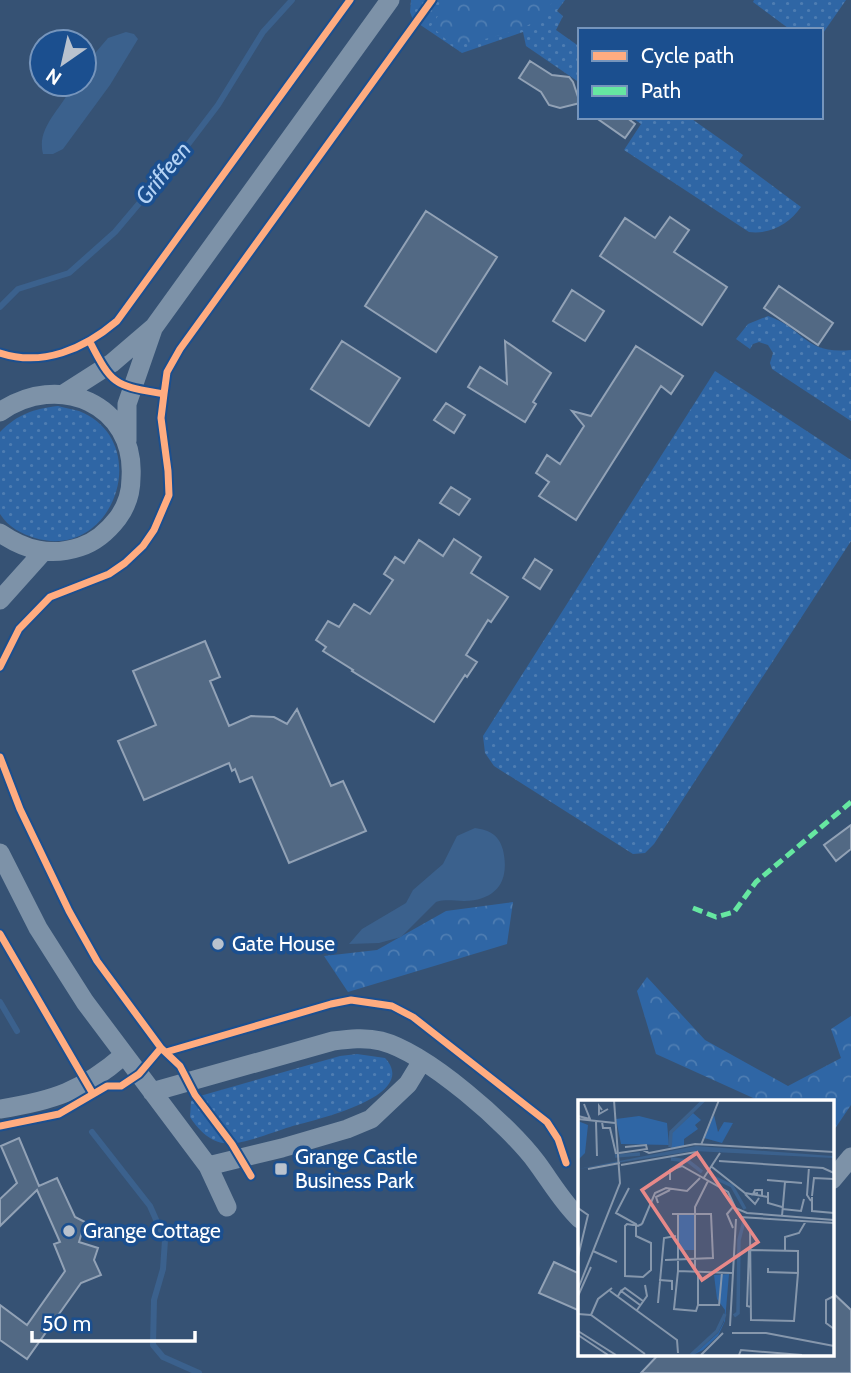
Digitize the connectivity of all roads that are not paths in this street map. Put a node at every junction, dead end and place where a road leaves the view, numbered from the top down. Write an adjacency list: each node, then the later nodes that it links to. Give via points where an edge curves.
1 (390, 0): 2 (street)
2 (154, 327): 3 (street, via 112,363); 6 (street, via 127,404)
3 (65, 393): 4 (street); 6 (street, via 96,405)
4 (9, 397): 5 (street)
5 (0, 412)
6 (127, 442): 8 (street, via 131,489 123,511 89,544 66,552)
7 (0, 533): 8 (street, via 18,545)
8 (43, 552): 9 (street)
9 (0, 600)
10 (0, 853): 11 (street, via 38,928)
11 (124, 1055): 13 (street); 14 (street, via 58,1098)
12 (422, 1061): 13 (street, via 388,1043 350,1039); 16 (street, via 408,1084 370,1119); 19 (street, via 512,1135)
13 (152, 1092): 16 (street)
14 (0, 1109)
15 (851, 1157): 17 (street)
16 (208, 1166): 18 (street)
17 (834, 1178)
18 (227, 1208)
19 (578, 1217)

